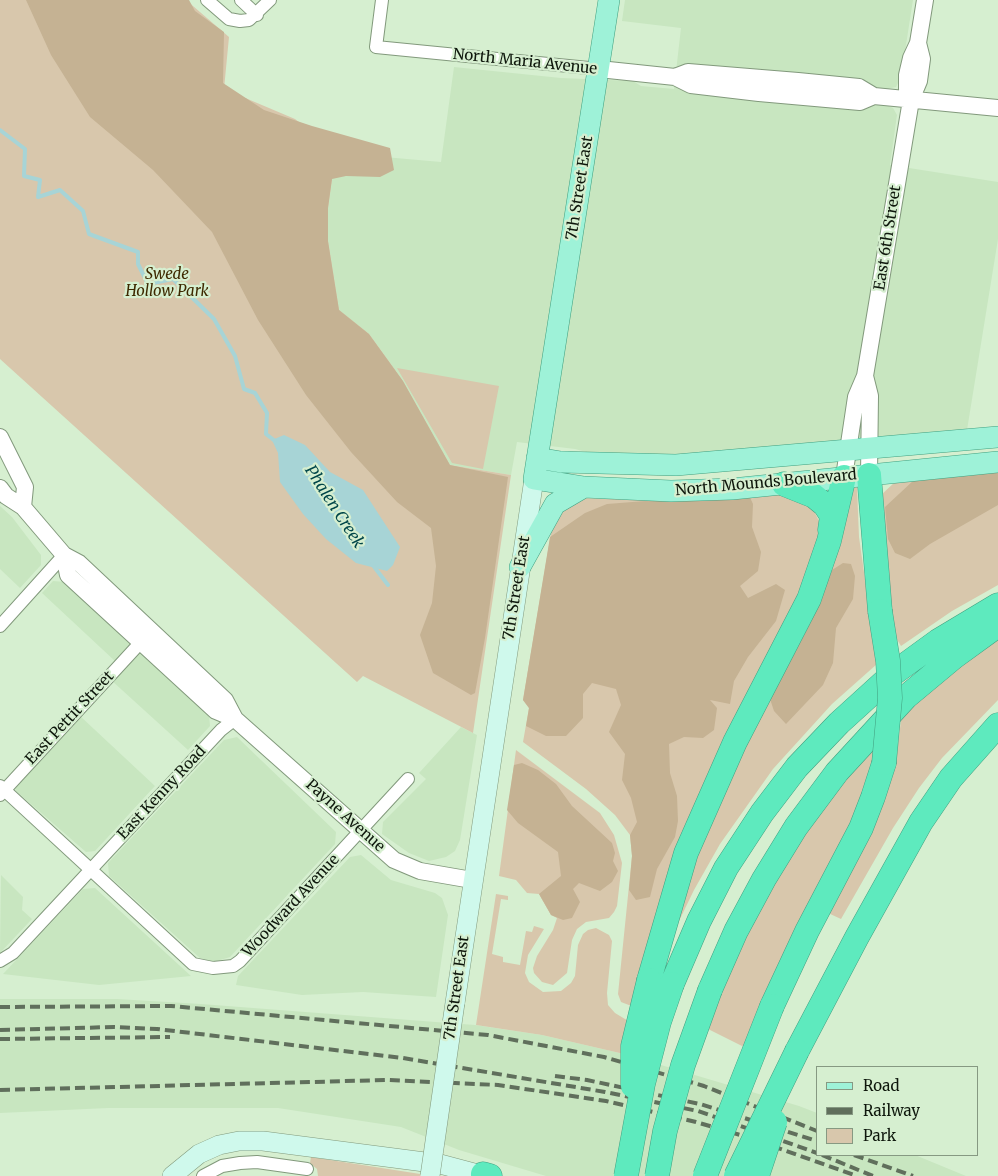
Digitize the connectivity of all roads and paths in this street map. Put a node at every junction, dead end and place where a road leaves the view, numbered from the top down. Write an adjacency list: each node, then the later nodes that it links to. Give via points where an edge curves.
1 (206, 0): 7 (street, via 228,19 248,20)
2 (241, 0): 7 (street)
3 (270, 0): 7 (street)
4 (382, 0): 8 (street, North Maria Avenue, via 376,47)
5 (609, 0): 8 (main road, 7th Street East)
6 (925, 0): 9 (street, East 6th Street, via 918,43 907,75)
7 (257, 15)
8 (599, 69): 9 (street, North Maria Avenue, via 675,77 688,72 859,87 874,96); 16 (main road, 7th Street East)
9 (910, 100): 10 (street, North Maria Avenue); 11 (street, East 6th Street)
10 (998, 108)
11 (865, 376): 14 (street, East 6th Street, via 870,396); 15 (street, East 6th Street, via 857,392)
12 (0, 437): 24 (street, via 25,487)
13 (998, 437): 14 (main road, North Mounds Boulevard)
14 (869, 450): 15 (main road, North Mounds Boulevard); 18 (street, East 6th Street)
15 (848, 451): 16 (main road, North Mounds Boulevard, via 676,465 561,462); 19 (street, East 6th Street)
16 (538, 458): 20 (main road, 7th Street East)
17 (998, 462): 18 (main road, North Mounds Boulevard)
18 (868, 475): 19 (main road, North Mounds Boulevard); 49 (highway, bridge, via 880,611 888,661 890,698 884,763 864,820 772,1006)
19 (844, 477): 21 (main road, North Mounds Boulevard); 25 (highway)
20 (534, 479): 22 (main road, North Mounds Boulevard); 27 (main road, 7th Street East)
21 (784, 484): 22 (main road, North Mounds Boulevard, via 671,491); 25 (highway, via 814,496 825,505 832,516)
22 (584, 487): 27 (main road, via 556,504)
23 (0, 488): 24 (street, Payne Avenue, via 6,496)
24 (24, 507): 26 (street, Payne Avenue)
25 (829, 541): 40 (highway, via 799,621 735,742 686,854)
26 (64, 555): 30 (street); 31 (street, Payne Avenue, via 68,575); 32 (street, Payne Avenue, via 79,563 225,700)
27 (520, 567): 38 (main road, 7th Street East)
28 (998, 605): 40 (highway, via 938,641 894,674 839,722 797,767 726,868 699,922)
29 (998, 625): 48 (highway, bridge, via 906,697 837,772 796,827 736,931 710,990 683,1065)
30 (0, 626)
31 (141, 642): 32 (street, Payne Avenue, via 216,711); 35 (street, East Pettit Street)
32 (235, 719): 36 (street, Payne Avenue); 37 (street, East Kenny Road, via 220,730)
33 (998, 725): 41 (highway, via 951,778 921,822)
34 (408, 779): 36 (street, Woodward Avenue)
35 (1, 790): 37 (street, Woodward Avenue)
36 (362, 831): 37 (street, Woodward Avenue, via 233,966 213,968 192,964); 38 (street, Payne Avenue, via 394,860 411,868)
37 (91, 870): 39 (street, East Kenny Road, via 13,953)
38 (472, 880): 46 (main road, 7th Street East, bridge)
39 (0, 961)
40 (661, 982): 47 (highway, bridge, via 633,1046 634,1132)
41 (797, 1051): 50 (highway, bridge); 51 (highway, bridge)
42 (307, 1169): 45 (street, via 240,1163 222,1166)
43 (486, 1175): 44 (main road, via 440,1164 262,1141 239,1141 199,1154)
44 (172, 1176)
45 (203, 1176)
46 (430, 1176)
47 (626, 1176)
48 (657, 1176)
49 (706, 1176)
50 (736, 1176)
51 (757, 1176)

